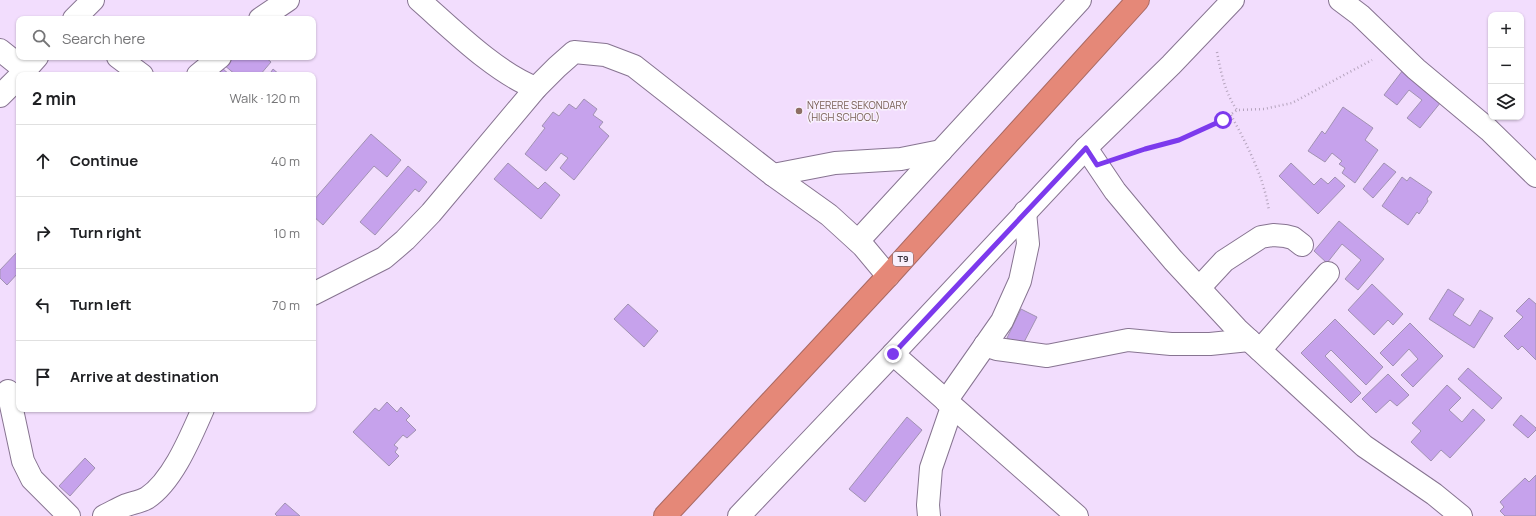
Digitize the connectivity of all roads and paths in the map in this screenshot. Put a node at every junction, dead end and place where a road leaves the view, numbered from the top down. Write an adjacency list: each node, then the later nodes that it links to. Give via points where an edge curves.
1 (93, 0): 8 (street)
2 (288, 0): 9 (street)
3 (419, 0): 19 (street, via 465,41 521,82)
4 (1080, 0): 23 (street)
5 (1138, 0): 32 (highway, T9)
6 (1233, 0): 10 (street)
7 (1340, 0): 12 (street, via 1360,15)
8 (77, 16)
9 (264, 16)
10 (1214, 20): 21 (path, via 1223,82); 24 (street)
11 (0, 50): 15 (street)
12 (1395, 50): 21 (path, via 1364,63 1292,103 1264,109); 26 (street, via 1489,130)
13 (122, 60): 16 (street)
14 (216, 60): 17 (street)
15 (26, 70)
16 (138, 72)
17 (202, 72)
18 (16, 80): 20 (street)
19 (536, 88): 25 (street, via 574,52 605,54 634,66); 34 (street, via 431,213 405,240 384,258)
20 (0, 96)
21 (1237, 110): 22 (path)
22 (1231, 115): 24 (path, via 1179,140 1145,149); 28 (path, via 1248,147 1265,192)
23 (941, 151): 25 (street, via 901,159 835,163); 29 (street)
24 (1091, 156): 27 (street); 33 (street, via 1115,191)
25 (773, 175): 29 (street, via 829,215)
26 (1536, 176)
27 (1025, 212): 35 (street, via 1028,244 1025,265 1002,321); 37 (street)
28 (1273, 235): 30 (street, via 1293,238); 33 (street, via 1261,237 1224,261)
29 (858, 241): 32 (street)
30 (1302, 245)
31 (1328, 273): 36 (street)
32 (888, 276): 43 (highway, T9)
33 (1199, 288): 36 (street)
34 (316, 292)
35 (985, 344): 36 (street, via 997,349 1047,356 1128,340 1171,344); 39 (street)
36 (1255, 345): 47 (street, via 1364,446 1434,494)
37 (893, 354): 39 (street); 44 (street)
38 (9, 390): 41 (street, via 23,461 32,479)
39 (949, 404): 45 (street, via 931,468 928,505); 46 (street)
40 (202, 412): 42 (street, via 183,453 153,493 145,499)
41 (69, 516)
42 (104, 516)
43 (665, 516)
44 (739, 516)
45 (930, 516)
46 (1077, 516)
47 (1461, 516)

